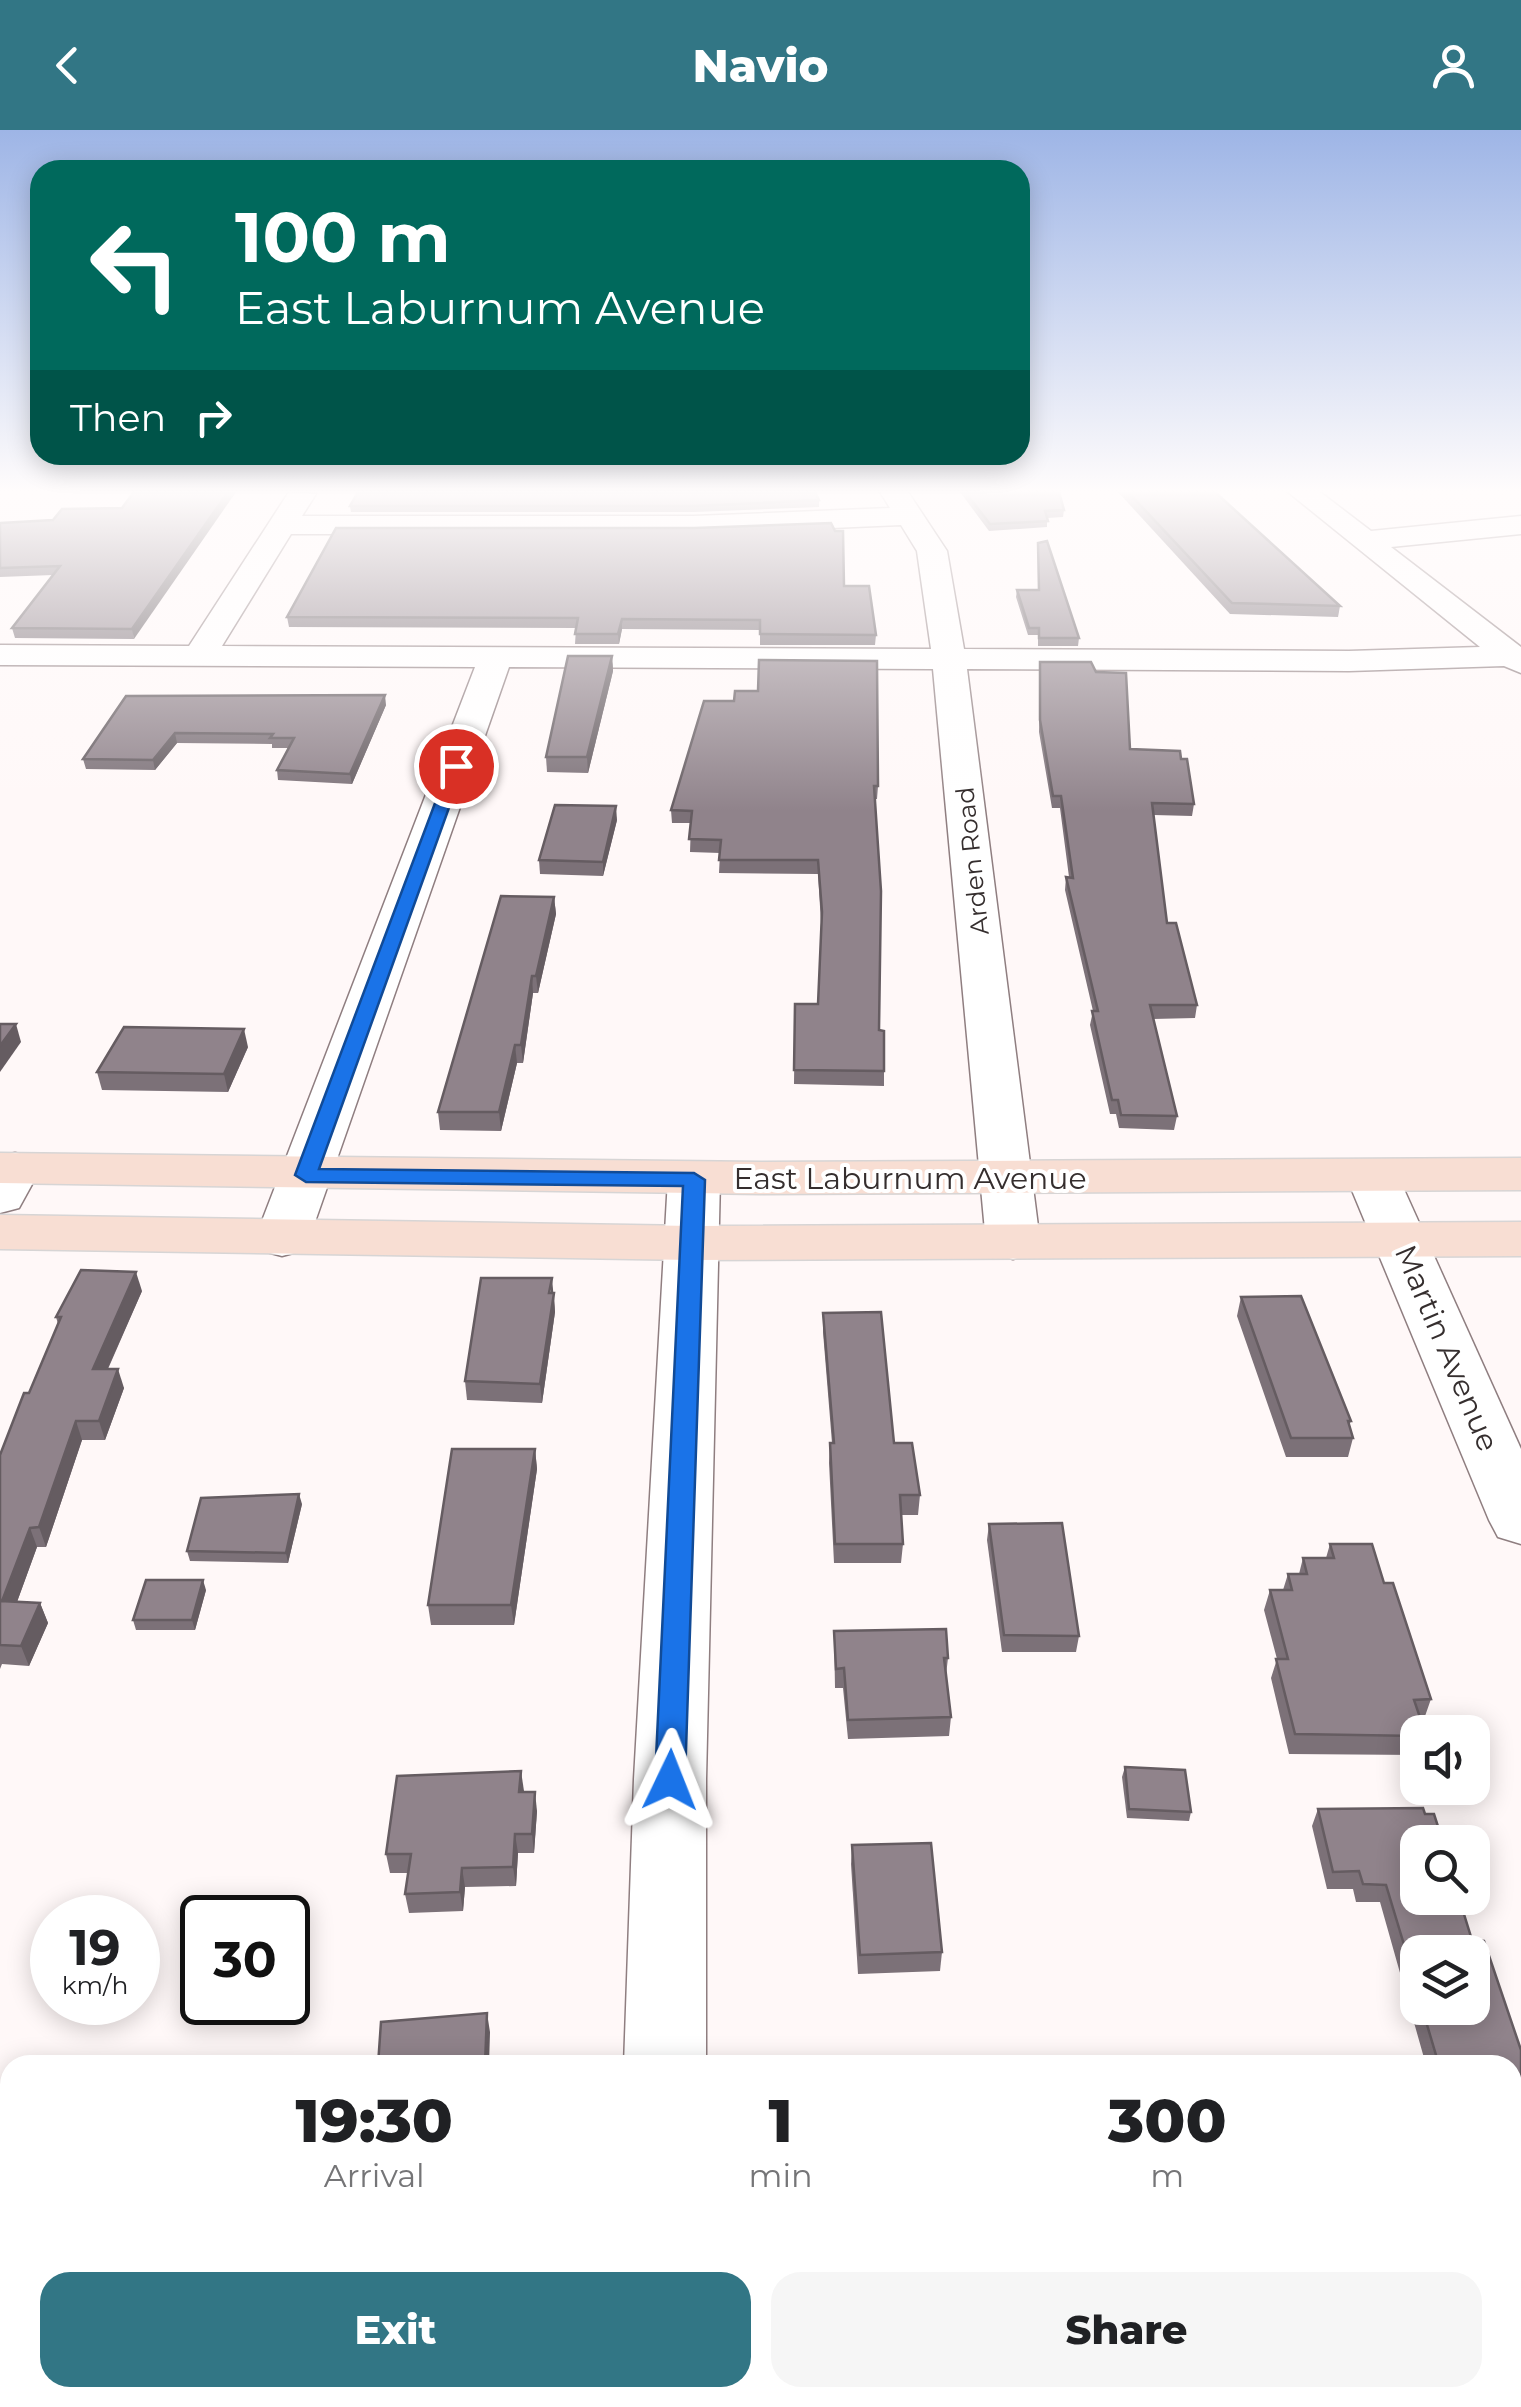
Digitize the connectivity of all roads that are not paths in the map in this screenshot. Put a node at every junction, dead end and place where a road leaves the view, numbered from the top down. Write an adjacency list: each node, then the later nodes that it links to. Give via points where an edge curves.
1 (236, 598): 5 (street)
2 (939, 598): 8 (street, Arden Road)
3 (1438, 598): 7 (street)
4 (0, 656): 5 (street)
5 (198, 656): 6 (street)
6 (496, 657): 8 (street); 10 (street)
7 (1517, 659): 8 (street)
8 (949, 660): 13 (street, Arden Road)
9 (1521, 1174): 11 (main road, East Laburnum Avenue)
10 (306, 1175): 12 (main road, East Laburnum Avenue); 14 (main road, East Laburnum Avenue); 16 (street)
11 (1372, 1176): 13 (main road, East Laburnum Avenue); 18 (street, Martin Avenue)
12 (5, 1178)
13 (1006, 1178): 14 (main road, East Laburnum Avenue); 19 (street, Arden Road)
14 (693, 1211): 16 (main road, East Laburnum Avenue); 19 (main road, East Laburnum Avenue); 21 (street)
15 (0, 1232): 16 (main road, East Laburnum Avenue)
16 (282, 1239)
17 (1521, 1239): 18 (main road, East Laburnum Avenue)
18 (1402, 1240): 19 (main road, East Laburnum Avenue); 20 (street, Martin Avenue)
19 (1014, 1242)
20 (1521, 1520)
21 (664, 2055)

